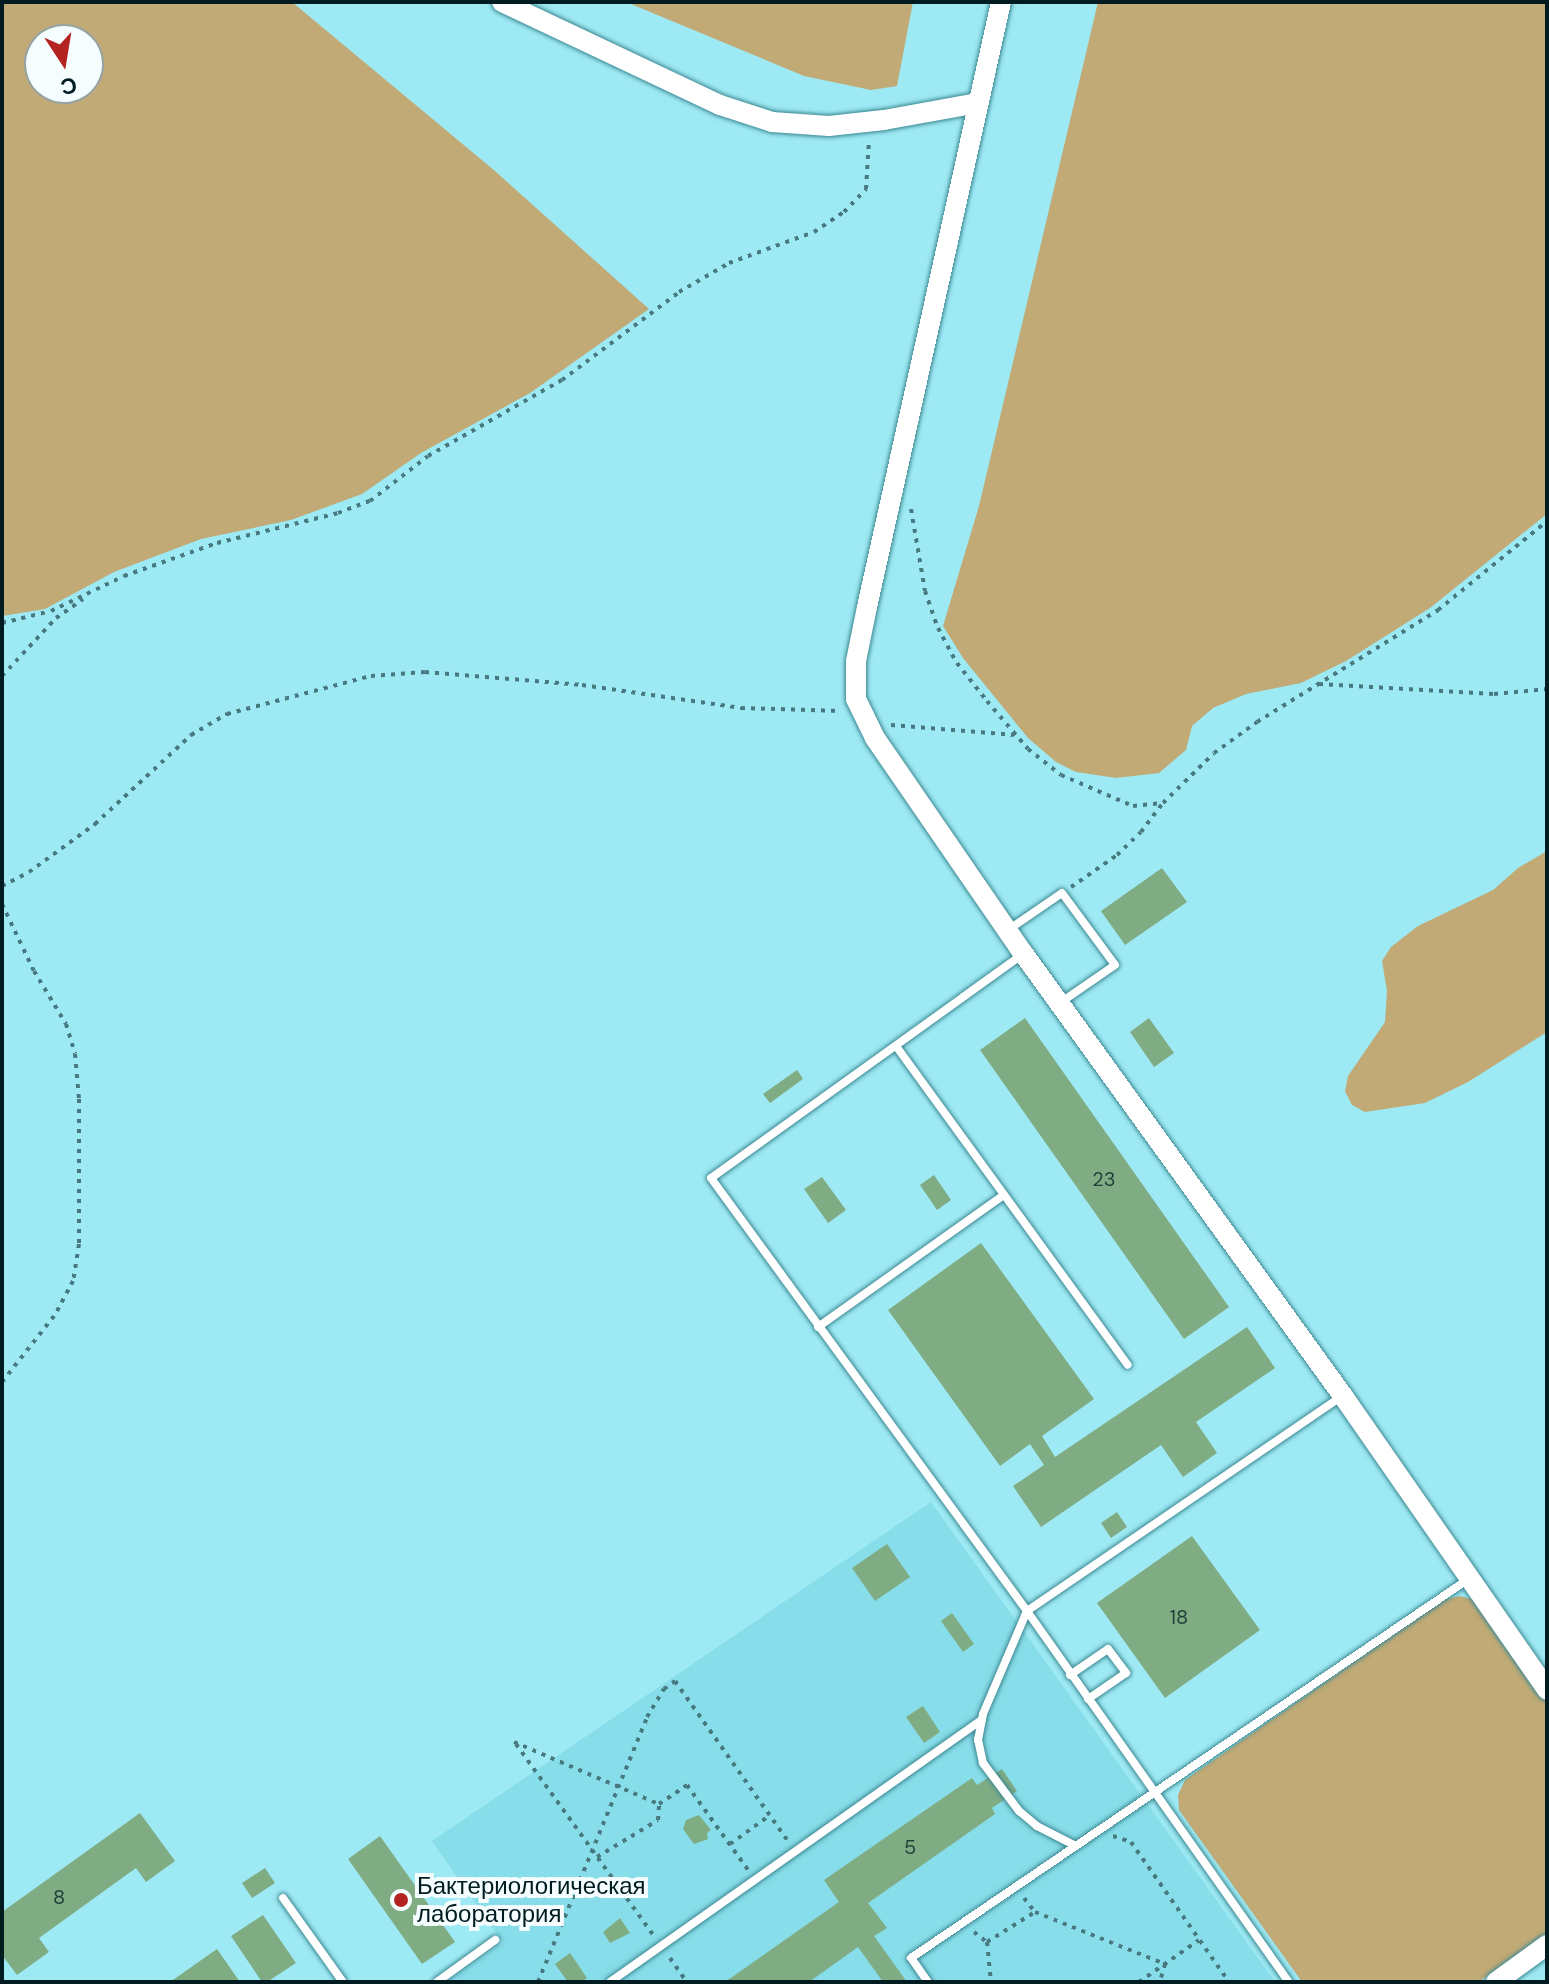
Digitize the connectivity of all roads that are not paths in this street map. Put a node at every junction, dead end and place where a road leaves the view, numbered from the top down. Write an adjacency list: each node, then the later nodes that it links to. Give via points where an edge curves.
1 (502, 2): 3 (street, via 720,105 772,122 829,126)
2 (1001, 2): 3 (street)
3 (978, 103): 4 (street, via 856,661 855,686 861,712)
4 (1008, 930): 5 (street); 6 (lane, via 1062,893 1115,965)
5 (1023, 953): 6 (street); 7 (lane)
6 (1060, 1003): 11 (street)
7 (896, 1046): 8 (lane); 9 (lane, via 711,1178)
8 (1004, 1195): 9 (lane); 10 (lane)
9 (818, 1327): 13 (lane)
10 (1128, 1365)
11 (1343, 1396): 12 (street); 13 (lane)
12 (1471, 1577): 15 (street); 18 (lane)
13 (1027, 1611): 14 (lane); 17 (lane)
14 (1070, 1675): 16 (lane); 16 (lane, via 1108,1649 1126,1673)
15 (1547, 1690)
16 (1088, 1699): 18 (lane)
17 (982, 1720): 19 (lane, via 978,1740 983,1763 999,1788 1037,1826); 25 (lane)
18 (1155, 1792): 19 (lane); 27 (lane)
19 (1076, 1846): 26 (lane, via 911,1958)
20 (283, 1898): 23 (lane)
21 (495, 1940): 24 (lane)
22 (1547, 1945): 28 (street)
23 (343, 1982)
24 (437, 1982)
25 (610, 1982)
26 (928, 1982)
27 (1289, 1982)
28 (1496, 1982)

